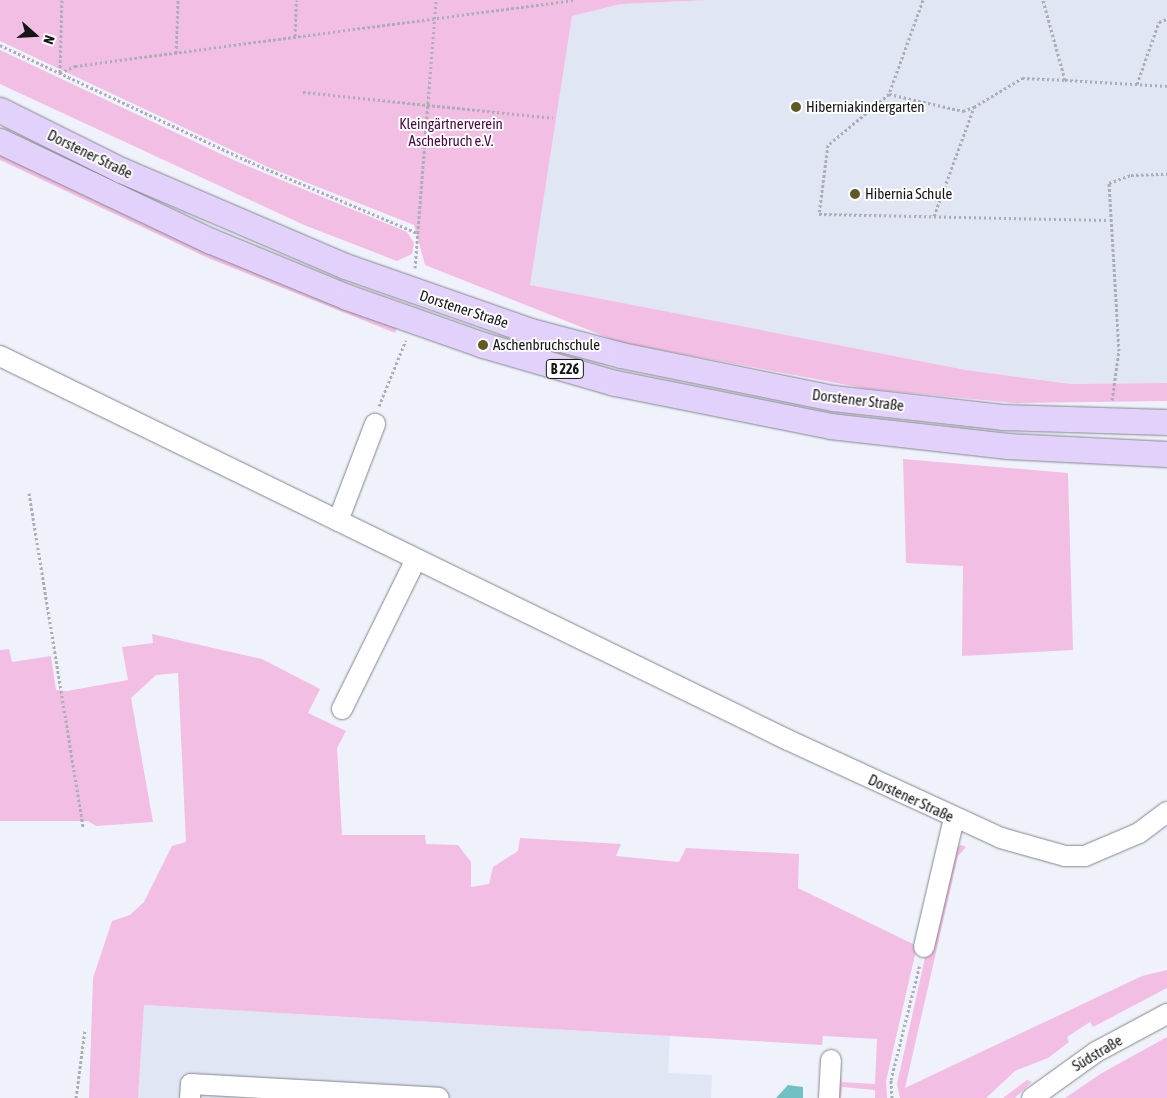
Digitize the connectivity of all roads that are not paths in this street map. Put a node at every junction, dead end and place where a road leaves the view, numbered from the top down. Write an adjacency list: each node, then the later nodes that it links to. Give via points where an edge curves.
1 (0, 110): 4 (main road, Dorstener Straße / B 226, via 276,238 413,292 549,336 727,380 833,398 1002,417)
2 (0, 141): 6 (main road, Dorstener Straße / B 226, via 211,241 347,297 483,345 615,383 830,426 1008,446)
3 (0, 356): 7 (street, Dorstener Straße)
4 (1167, 422)
5 (375, 424): 7 (street)
6 (1167, 454)
7 (338, 521): 8 (street, Dorstener Straße)
8 (416, 559): 9 (street); 11 (street, Dorstener Straße)
9 (342, 709)
10 (1167, 812): 11 (street, Dorstener Straße, via 1139,833 1085,856 1041,851)
11 (954, 818): 12 (street)
12 (924, 947)
13 (1167, 1014): 19 (street, Südstraße, via 1096,1052)
14 (831, 1060): 18 (street)
15 (388, 1097): 16 (street, via 191,1084); 17 (street)
16 (190, 1098)
17 (439, 1098)
18 (829, 1098)
19 (1032, 1098)

